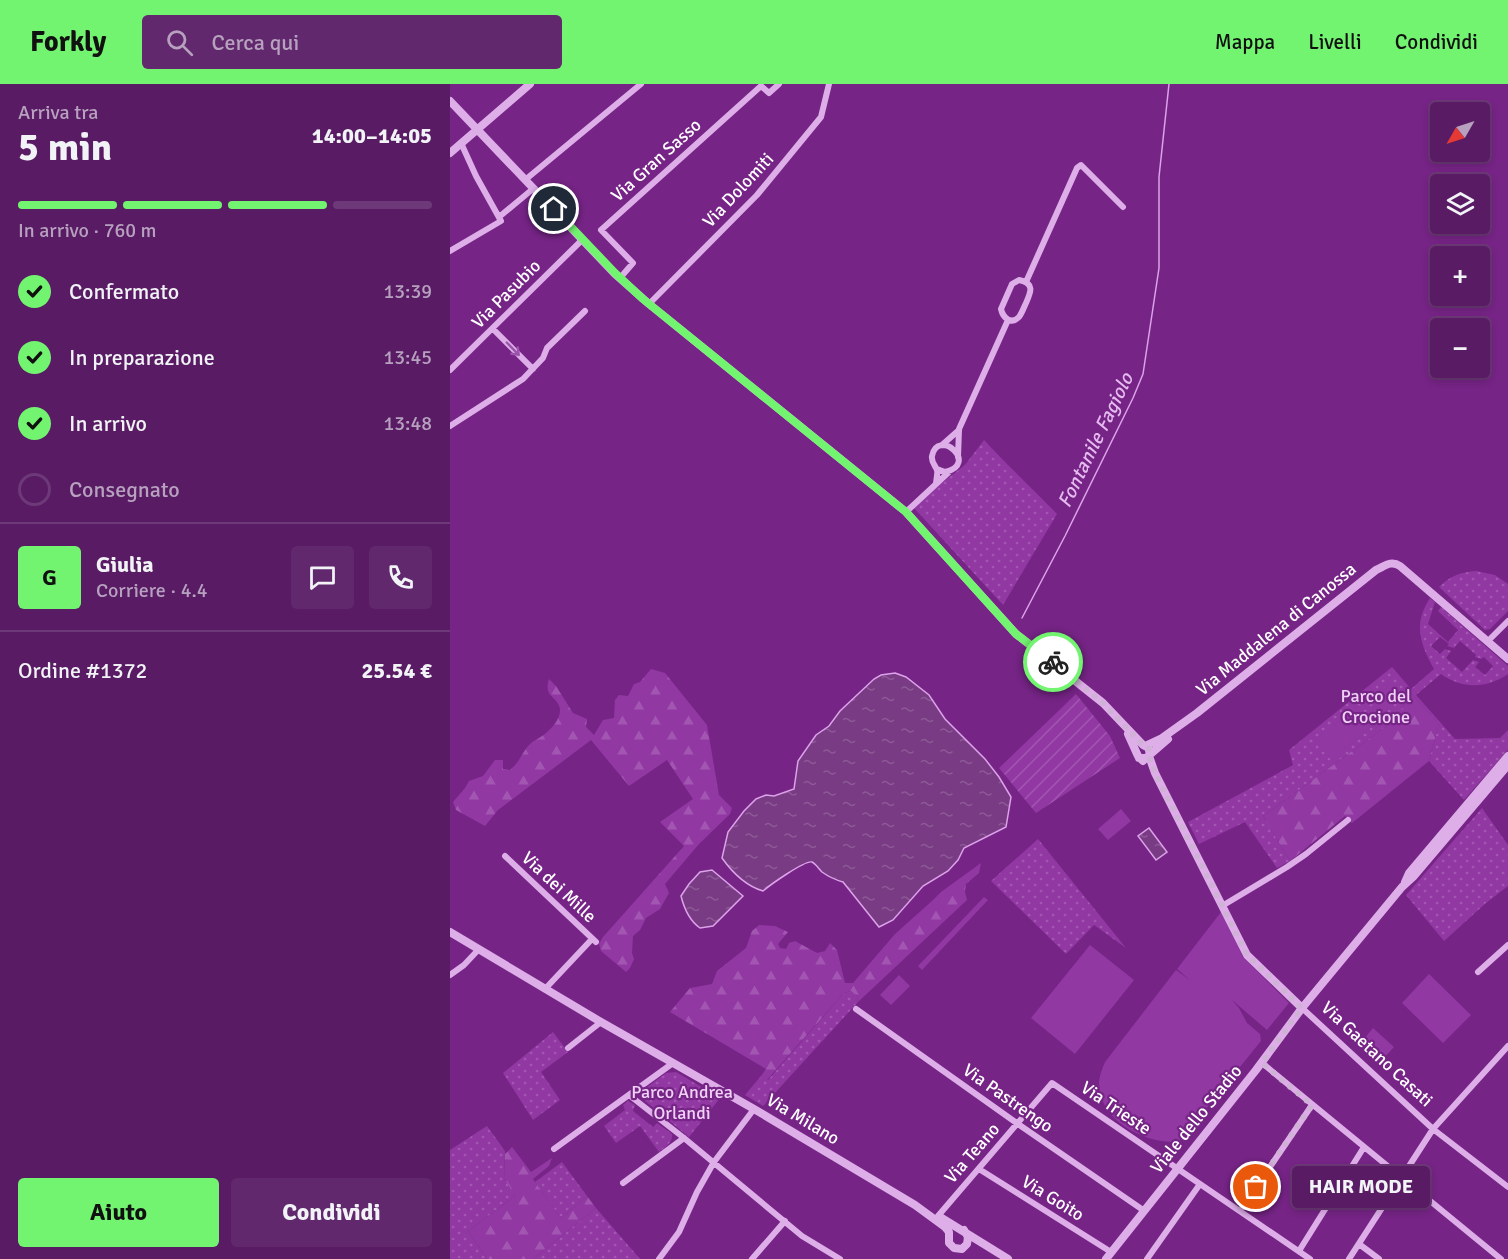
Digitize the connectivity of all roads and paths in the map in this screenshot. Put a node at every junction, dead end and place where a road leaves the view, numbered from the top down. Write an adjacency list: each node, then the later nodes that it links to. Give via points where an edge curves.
1 (530, 84): 6 (street)
2 (641, 84): 9 (street)
3 (779, 84): 15 (street, Via Gran Sasso, via 769,93 761,86 601,230 633,263)
4 (829, 84): 17 (street, Via Dolomiti, via 821,117 764,186)
5 (450, 101): 6 (street, Via Gaetano Casati)
6 (477, 130): 7 (street); 9 (street, Via Gaetano Casati)
7 (462, 143): 8 (street); 12 (street)
8 (450, 153)
9 (525, 180): 10 (street, Via Gaetano Casati)
10 (534, 188): 12 (street); 13 (street, Via Gaetano Casati)
11 (1123, 207): 16 (street, via 1081,165 1077,168)
12 (499, 217): 14 (street, via 501,220)
13 (582, 240): 15 (street, Via Gaetano Casati); 20 (street, Via Pasubio)
14 (450, 251)
15 (620, 278): 17 (street, Via Gaetano Casati)
16 (1026, 282): 19 (street, via 1030,294 1018,318); 19 (street, via 1016,281 1000,309)
17 (649, 304): 30 (street, Via Gaetano Casati)
18 (585, 311): 21 (street, via 547,348)
19 (1008, 320): 24 (street)
20 (493, 329): 21 (street, one-way to 21); 22 (street, Via Pasubio)
21 (533, 369): 23 (street)
22 (450, 370)
23 (450, 426)
24 (959, 429): 25 (street); 26 (street)
25 (942, 446): 26 (street, via 955,449); 27 (street, via 932,457)
26 (958, 457): 28 (street)
27 (937, 469): 28 (street); 29 (street)
28 (950, 471): 29 (street)
29 (936, 484): 30 (street)
30 (906, 512): 38 (street, Via Gaetano Casati, via 1016,634 1081,684)
31 (1376, 570): 32 (street, Via Maddalena di Canossa, via 1386,560 1396,560); 33 (street, Via Maddalena di Canossa, via 1396,563); 39 (street, Via Maddalena di Canossa)
32 (1419, 577): 33 (street); 34 (street, Via Maddalena di Canossa)
33 (1440, 601): 34 (street); 36 (street, Via Maddalena di Canossa)
34 (1464, 615): 36 (street, Via Maddalena di Canossa)
35 (1508, 621): 36 (street)
36 (1491, 642): 37 (street, Via Maddalena di Canossa)
37 (1506, 655)
38 (1122, 723): 39 (street, Via Gaetano Casati); 40 (street, Via Gaetano Casati)
39 (1147, 750): 40 (street, via 1137,748); 43 (street, Via Gaetano Casati)
40 (1138, 755): 43 (street, Via Gaetano Casati)
41 (1508, 756): 46 (street, Viale dello Stadio)
42 (1508, 765): 46 (street, Viale dello Stadio)
43 (1155, 773): 47 (street, Via Gaetano Casati)
44 (1348, 820): 47 (street, via 1287,867)
45 (505, 856): 53 (street, Via dei Mille, via 594,940)
46 (1401, 887): 54 (street, Viale dello Stadio)
47 (1222, 906): 54 (street, Via Gaetano Casati, via 1247,955)
48 (450, 932): 50 (street, Via Milano)
49 (1508, 945): 51 (street)
50 (478, 949): 52 (street); 53 (street, Via Milano)
51 (1478, 972)
52 (450, 975)
53 (545, 989): 56 (street, Via Milano)
54 (1302, 1008): 60 (street, Viale dello Stadio); 66 (street, Via Gaetano Casati)
55 (856, 1010): 65 (street, Via Pastrengo)
56 (601, 1022): 58 (street); 59 (street, Via Milano)
57 (1508, 1046): 66 (street)
58 (568, 1048)
59 (673, 1063): 62 (street); 64 (street, Via Milano)
60 (1262, 1063): 63 (street); 72 (street, Viale dello Stadio)
61 (1052, 1083): 65 (street, Via Teano); 72 (street, Via Trieste)
62 (628, 1095): 67 (street); 69 (street)
63 (1312, 1105): 68 (street); 79 (street)
64 (754, 1109): 70 (street); 77 (street, Via Milano)
65 (1018, 1124): 71 (street, Via Teano); 78 (street, Via Pastrengo)
66 (1433, 1129): 73 (street); 76 (street, Via Gaetano Casati)
67 (684, 1138): 70 (street); 74 (street)
68 (1364, 1147): 73 (street); 86 (street)
69 (554, 1149)
70 (714, 1162): 81 (street); 89 (street, via 679,1232)
71 (979, 1169): 80 (street, Via Teano); 88 (street, Via Goito)
72 (1178, 1169): 75 (street, Via Trieste); 78 (street, Viale dello Stadio)
73 (1401, 1177): 84 (street); 97 (street)
74 (623, 1183)
75 (1200, 1184): 79 (street, Via Trieste); 93 (street)
76 (1508, 1187)
77 (915, 1205): 80 (street, Via Milano); 83 (street, Via Milano, via 943,1224)
78 (1143, 1210): 88 (street, Viale dello Stadio)
79 (1240, 1211): 86 (street, Via Trieste)
80 (938, 1216): 82 (street, Via Milano)
81 (785, 1221): 90 (street); 91 (street)
82 (964, 1230): 83 (street, via 954,1230); 85 (street, via 969,1238); 87 (street, Via Milano)
83 (949, 1237): 85 (street, via 954,1248)
84 (1359, 1244): 95 (street); 96 (street)
85 (965, 1247): 87 (street, Via Milano, via 978,1246)
86 (1299, 1251): 94 (street, Via Trieste)
87 (998, 1254): 92 (street, Via Milano)
88 (1109, 1255)
89 (659, 1259)
90 (752, 1259)
91 (840, 1259)
92 (1008, 1259)
93 (1147, 1259)
94 (1310, 1259)
95 (1349, 1259)
96 (1379, 1259)
97 (1501, 1259)

